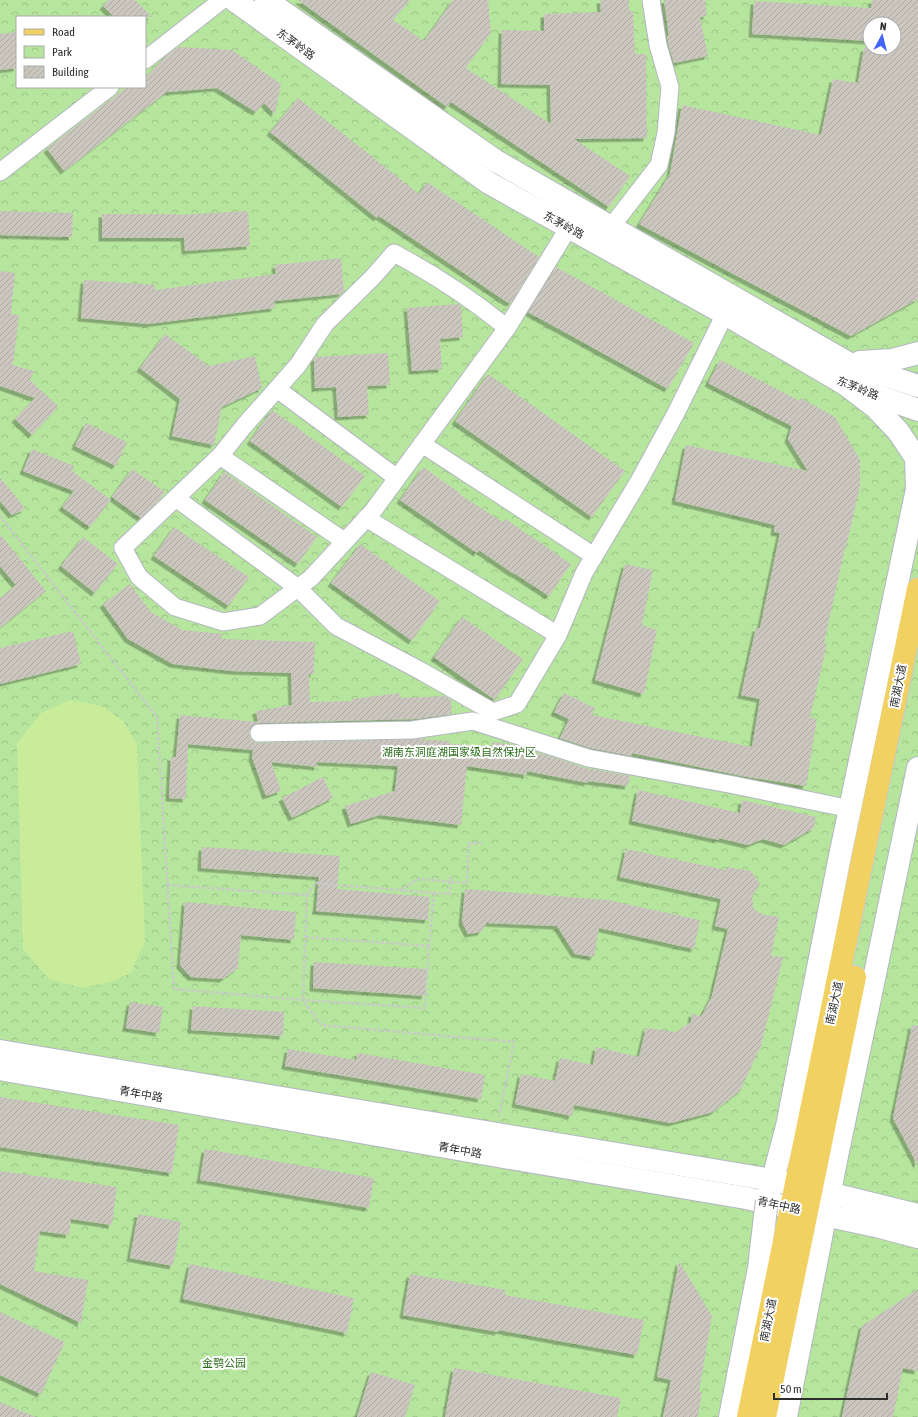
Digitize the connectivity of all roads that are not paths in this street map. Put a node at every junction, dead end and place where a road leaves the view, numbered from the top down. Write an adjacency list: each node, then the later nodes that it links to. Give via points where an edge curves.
1 (222, 0): 5 (street)
2 (234, 0): 9 (main road, 东茅岭路, via 489,183)
3 (266, 0): 8 (main road, 东茅岭路, via 496,161)
4 (651, 0): 8 (street, via 658,45 670,87 666,133 659,165)
5 (146, 59)
6 (109, 88): 7 (street)
7 (0, 172)
8 (611, 227): 13 (main road, 东茅岭路)
9 (569, 228): 10 (main road, 东茅岭路); 11 (street)
10 (725, 314): 14 (main road, 东茅岭路); 24 (street, via 676,413)
11 (507, 328): 16 (street, via 480,305 427,270 394,253 325,324 298,364); 18 (street)
12 (918, 353): 13 (main road, via 892,360)
13 (848, 362): 15 (main road, 东茅岭路)
14 (845, 384): 17 (main road, 东茅岭路); 31 (main road, via 874,407 898,431 916,458 917,489)
15 (918, 386)
16 (277, 389): 19 (street); 20 (street)
17 (918, 410)
18 (422, 444): 20 (street); 24 (street)
19 (220, 456): 21 (street); 23 (street)
20 (397, 478): 22 (street)
21 (177, 499): 25 (street); 25 (street, via 123,548 139,577 175,607 223,622 260,616)
22 (366, 518): 23 (street); 27 (street)
23 (344, 542): 25 (street)
24 (594, 556): 27 (street, via 584,573)
25 (298, 588): 27 (street, via 336,626 493,712 517,704)
26 (918, 589): 35 (main road, 南湖大道)
27 (558, 636)
28 (918, 664): 35 (main road, 南湖大道)
29 (259, 733): 31 (street, via 412,730 473,721 588,758)
30 (918, 768): 35 (main road)
31 (851, 809): 34 (main road, via 787,1126)
32 (0, 1051): 34 (main road, 青年中路)
33 (0, 1069): 36 (main road, 青年中路, via 746,1198)
34 (772, 1180): 35 (main road, 青年中路); 39 (main road, via 759,1268)
35 (812, 1189): 36 (main road, 南湖大道); 36 (main road); 37 (main road, 青年中路)
36 (808, 1211): 38 (main road, 青年中路); 40 (main road, 南湖大道); 41 (main road, 南湖大道); 42 (main road)
37 (918, 1215)
38 (918, 1237)
39 (730, 1417)
40 (748, 1417)
41 (765, 1417)
42 (786, 1417)

